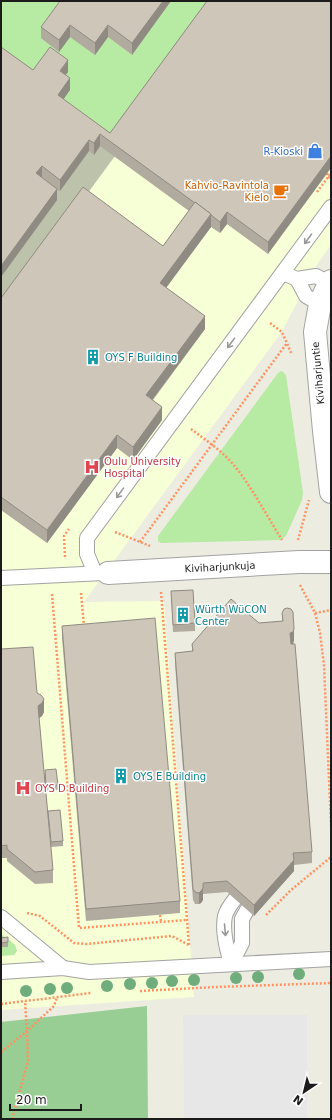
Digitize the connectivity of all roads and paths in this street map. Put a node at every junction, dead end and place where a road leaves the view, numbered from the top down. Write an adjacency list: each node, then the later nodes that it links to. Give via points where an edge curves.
1 (327, 173): 2 (path)
2 (331, 178)
3 (331, 207): 4 (lane, one-way to 4)
4 (283, 272): 5 (lane); 15 (lane, one-way to 15, via 87,538 87,554)
5 (297, 278): 6 (lane, via 316,276); 7 (lane, via 306,296)
6 (330, 282): 7 (street, Kiviharjuntie)
7 (320, 304): 9 (street, Kiviharjuntie, via 315,332)
8 (287, 343): 10 (path)
9 (327, 432): 11 (street, Kiviharjuntie)
10 (212, 444): 12 (path); 13 (path, via 237,468)
11 (331, 492)
12 (140, 542)
13 (285, 546)
14 (331, 562): 15 (street, Kiviharjunkuja)
15 (102, 573): 16 (lane)
16 (1, 578)
17 (160, 590): 29 (path)
18 (81, 593): 22 (path)
19 (52, 594): 30 (path, via 79,928)
20 (331, 610): 21 (path)
21 (315, 612)
22 (84, 629)
23 (331, 857): 32 (path, via 290,890 262,920 247,942)
24 (235, 899): 31 (lane, one-way to 31, via 225,915)
25 (247, 910): 32 (lane, via 242,919)
26 (24, 912): 33 (path, via 40,916 74,943 172,936)
27 (160, 915): 30 (path)
28 (1, 917): 36 (lane)
29 (187, 920): 30 (path); 33 (path)
30 (161, 921)
31 (226, 943): 33 (path); 35 (lane)
32 (242, 943): 35 (lane)
33 (189, 946)
34 (331, 959): 35 (lane)
35 (231, 964): 36 (lane, via 89,972)
36 (64, 968): 37 (lane)
37 (1, 972)
38 (331, 983): 39 (path)
39 (137, 991)
40 (98, 993): 41 (path)
41 (57, 997): 42 (path); 44 (path, via 54,1006)
42 (25, 1001): 43 (path); 44 (path)
43 (1, 1004)
44 (27, 1031): 45 (path); 46 (path, via 28,1061)
45 (1, 1052)
46 (12, 1119)

